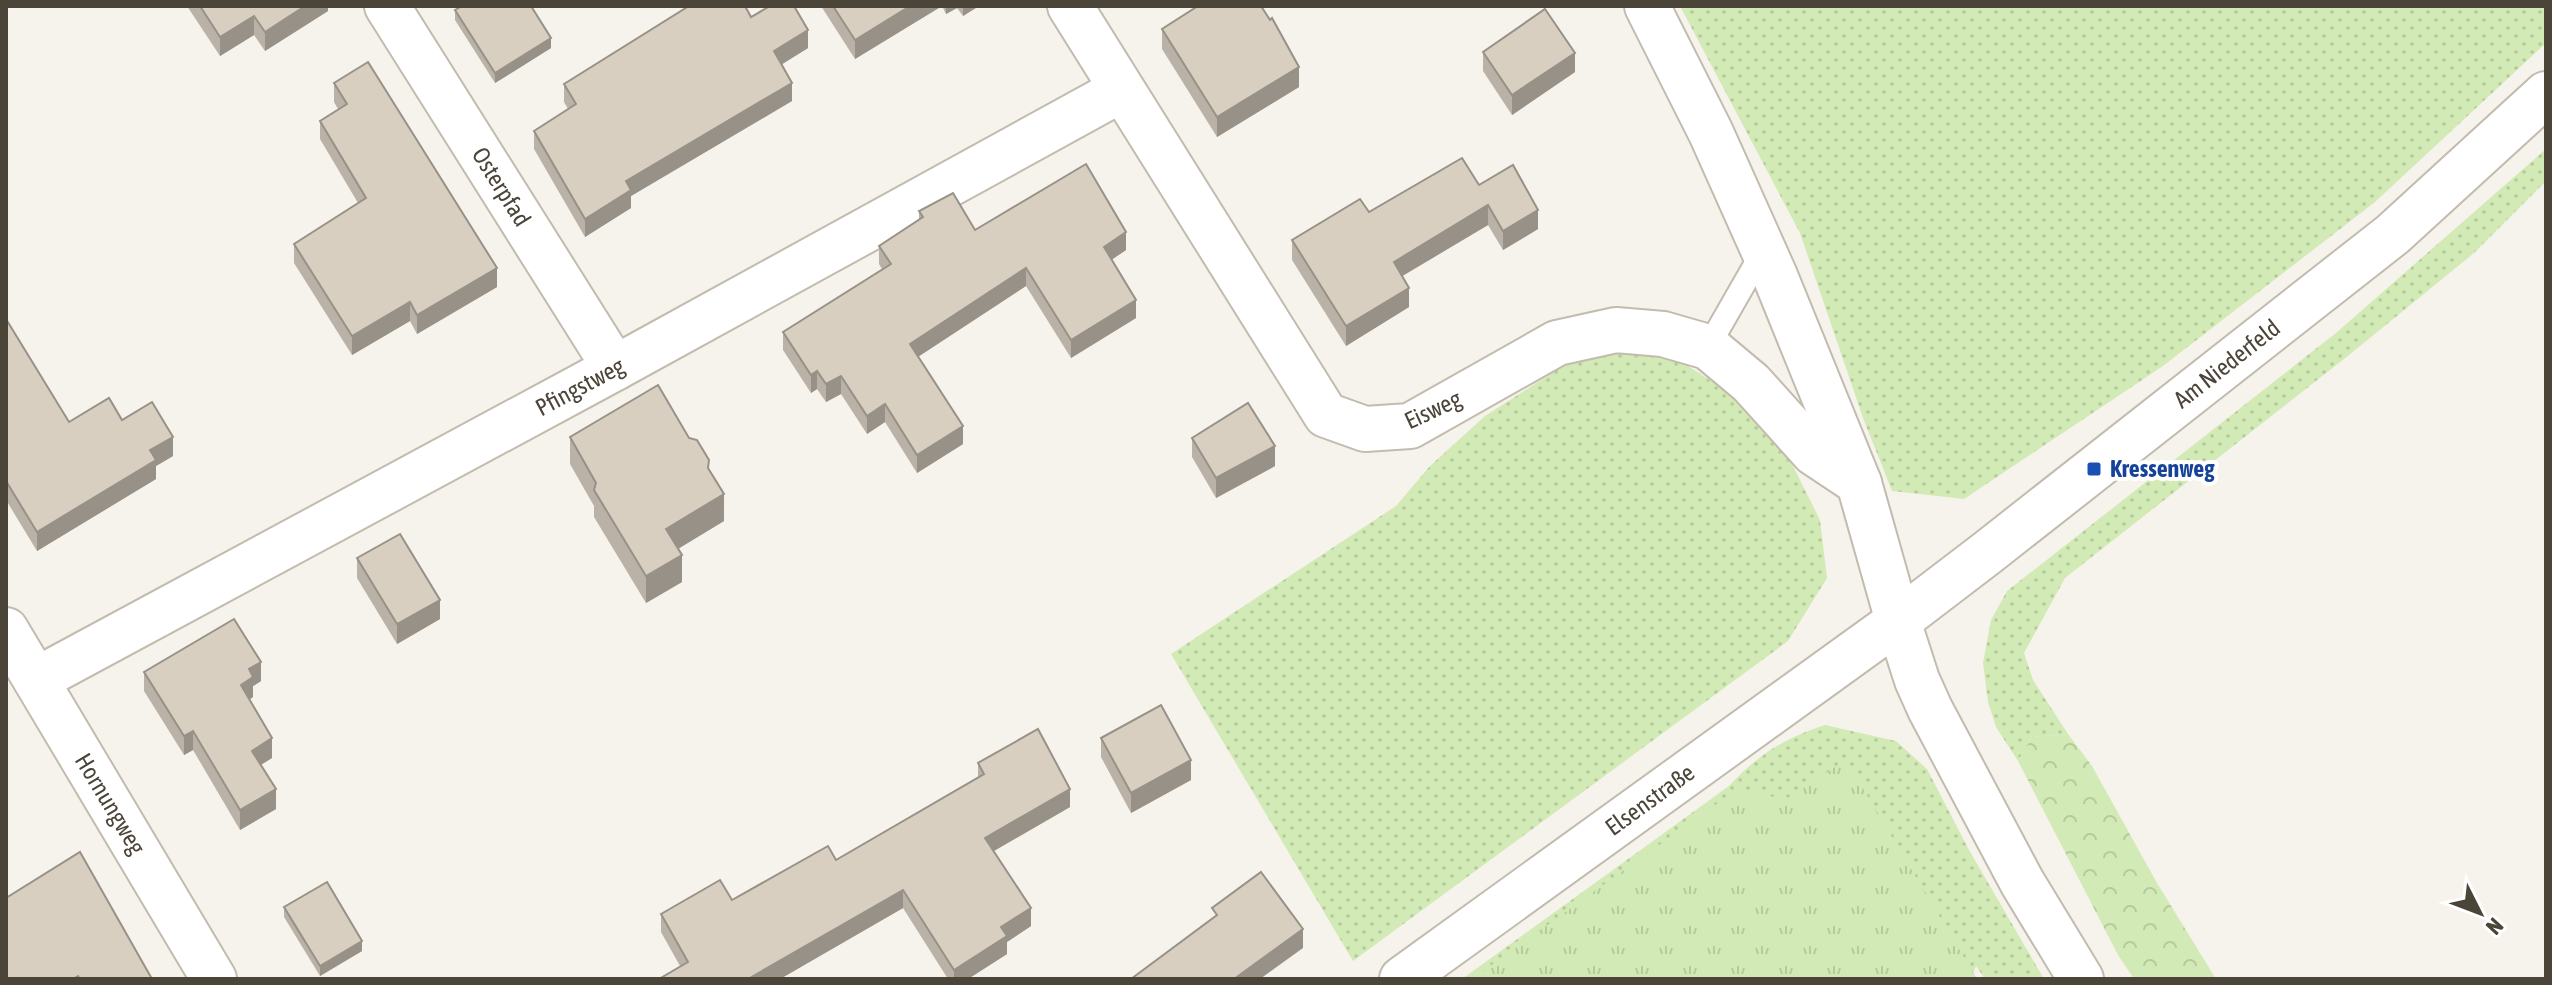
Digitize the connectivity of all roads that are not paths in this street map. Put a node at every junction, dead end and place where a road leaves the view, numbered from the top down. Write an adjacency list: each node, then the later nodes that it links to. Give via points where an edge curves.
1 (387, 6): 8 (street, Osterpfad)
2 (1070, 6): 4 (street, Eisweg)
3 (1647, 6): 6 (street)
4 (1121, 90): 7 (street, Eisweg, via 1326,415 1365,429 1410,426 1557,343 1616,330 1663,334); 8 (street, Pfingstweg)
5 (2546, 94): 10 (street, Am Niederfeld, via 2393,234)
6 (1763, 251): 7 (lane); 9 (street)
7 (1708, 347): 9 (street, Eisweg, via 1751,383 1814,453)
8 (615, 368): 12 (street, Pfingstweg)
9 (1859, 483): 10 (street)
10 (1898, 621): 14 (street, Elsenstraße); 15 (street, via 1930,709 2022,882)
11 (6, 630): 12 (street, Hornungweg)
12 (36, 680): 13 (street, Hornungweg)
13 (214, 979)
14 (1402, 979)
15 (2081, 979)

